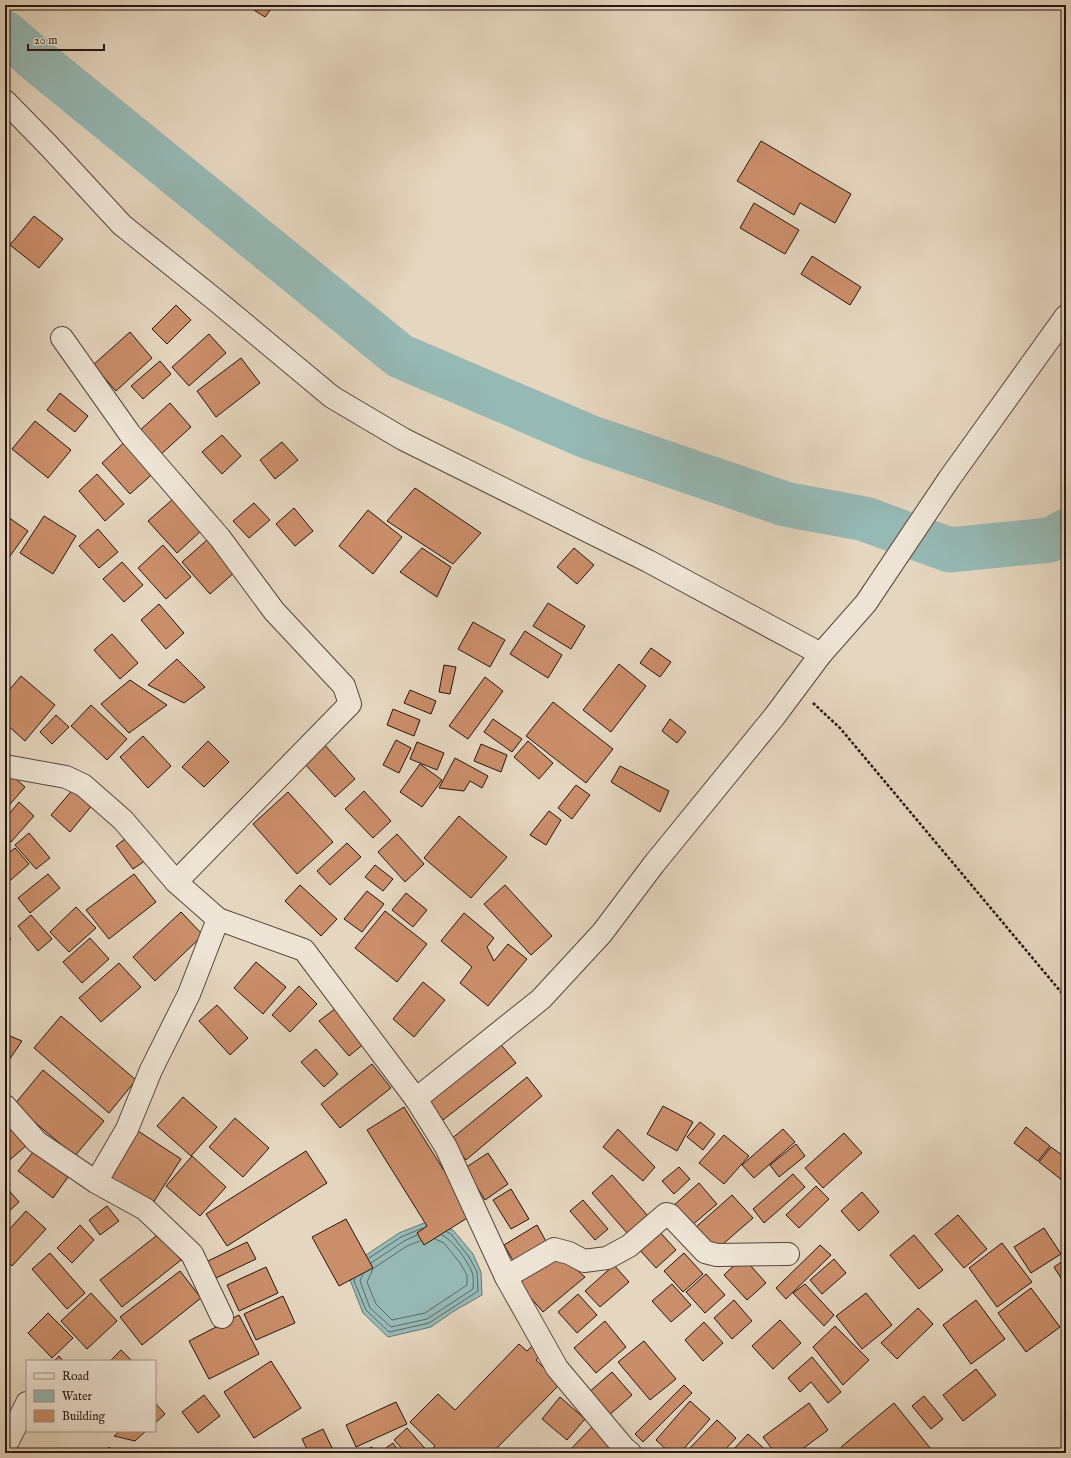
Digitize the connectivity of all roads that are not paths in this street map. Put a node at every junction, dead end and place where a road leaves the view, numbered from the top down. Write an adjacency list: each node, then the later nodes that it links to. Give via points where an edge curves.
1 (5, 101): 4 (street, via 122,225 332,397 402,439 648,561)
2 (1066, 316): 4 (street, via 949,479 866,603)
3 (62, 338): 6 (street, via 130,434 220,538 274,611 344,686 350,704)
4 (821, 654): 8 (street, via 602,933 546,994)
5 (5, 766): 6 (street, via 66,777 83,785 124,820)
6 (176, 882): 7 (street)
7 (218, 919): 8 (street, via 304,950); 10 (street, via 189,994 151,1070 127,1129)
8 (416, 1099): 12 (street, via 446,1147)
9 (5, 1106): 10 (street, via 37,1142)
10 (96, 1182): 13 (street, via 145,1209 192,1254)
11 (788, 1254): 12 (street, via 717,1255 705,1252 670,1215 666,1214 629,1246 607,1258 584,1261 569,1252 554,1249)
12 (506, 1277): 16 (street, via 557,1368)
13 (222, 1317)
14 (26, 1404): 15 (street)
15 (5, 1447)
16 (630, 1453)

